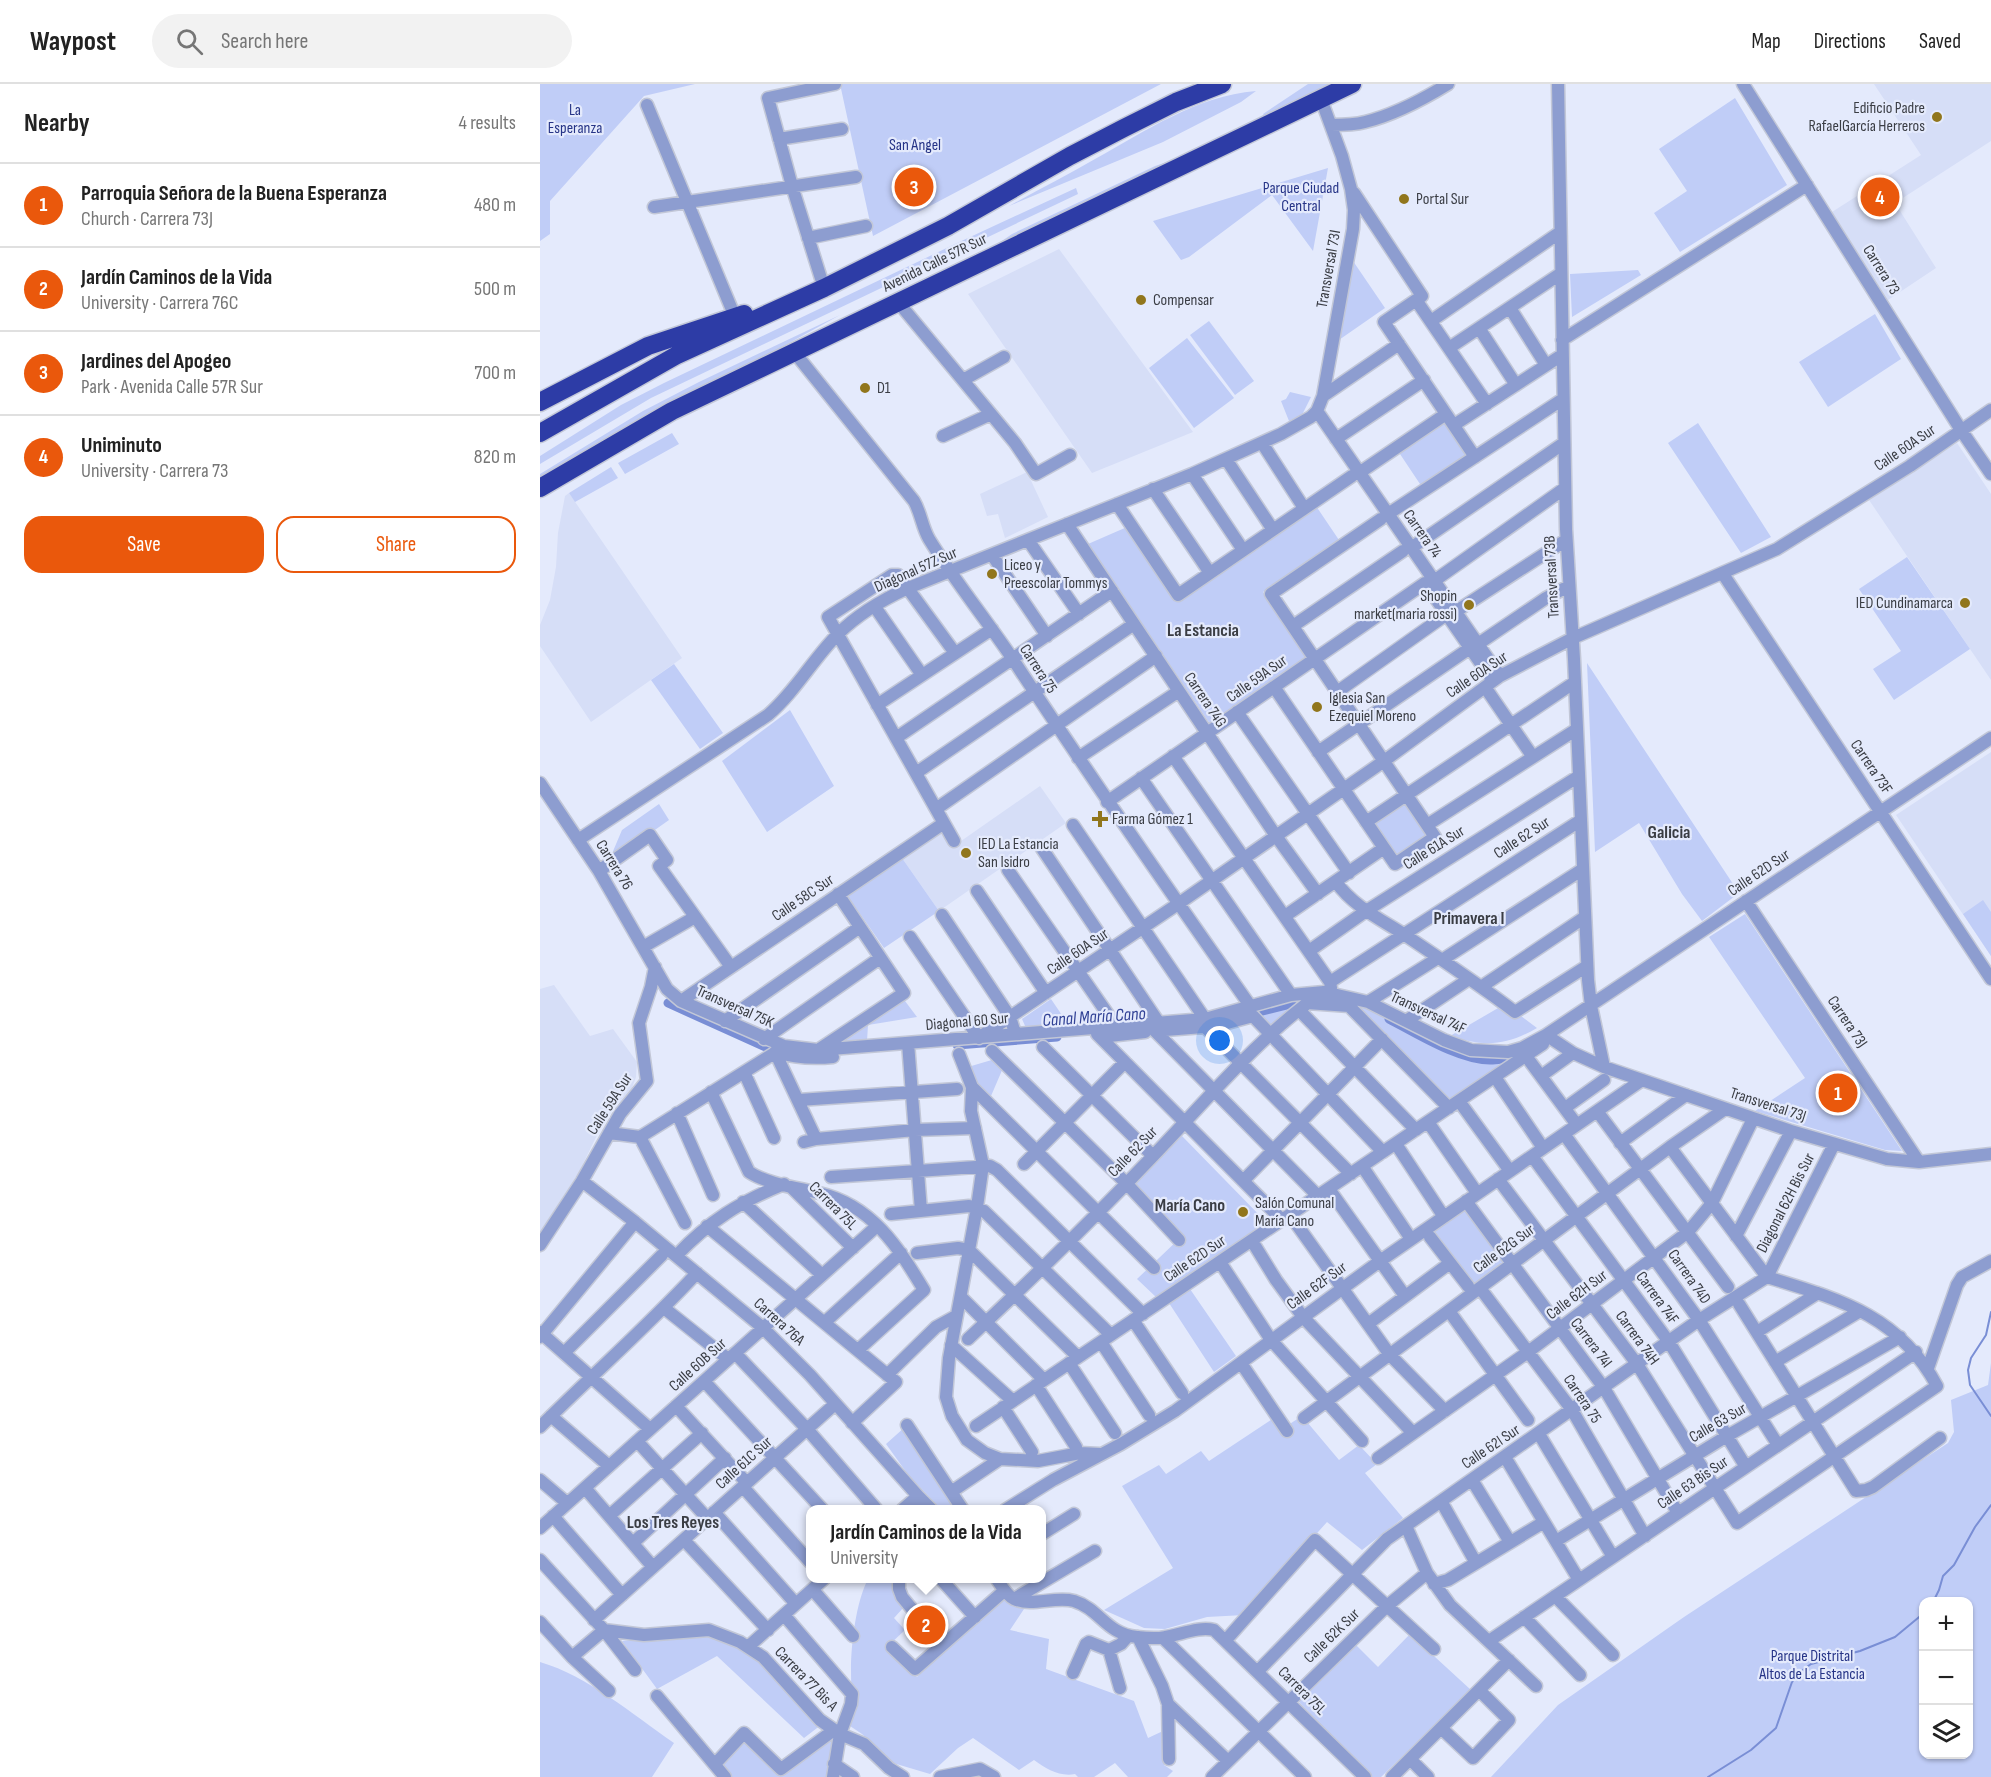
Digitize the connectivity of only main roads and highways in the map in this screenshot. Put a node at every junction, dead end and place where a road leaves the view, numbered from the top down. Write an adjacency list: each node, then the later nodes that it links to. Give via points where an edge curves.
1 (1222, 84): 3 (highway, Avenida Calle 57R Sur, via 1124,128 948,226)
2 (1352, 84): 8 (highway, Avenida Calle 57R Sur, via 650,422)
3 (818, 290): 4 (highway, via 662,341); 7 (highway, Avenida Calle 57R Sur, via 657,366)
4 (601, 372): 5 (highway); 6 (highway)
5 (540, 402)
6 (540, 424)
7 (540, 433)
8 (540, 488)

